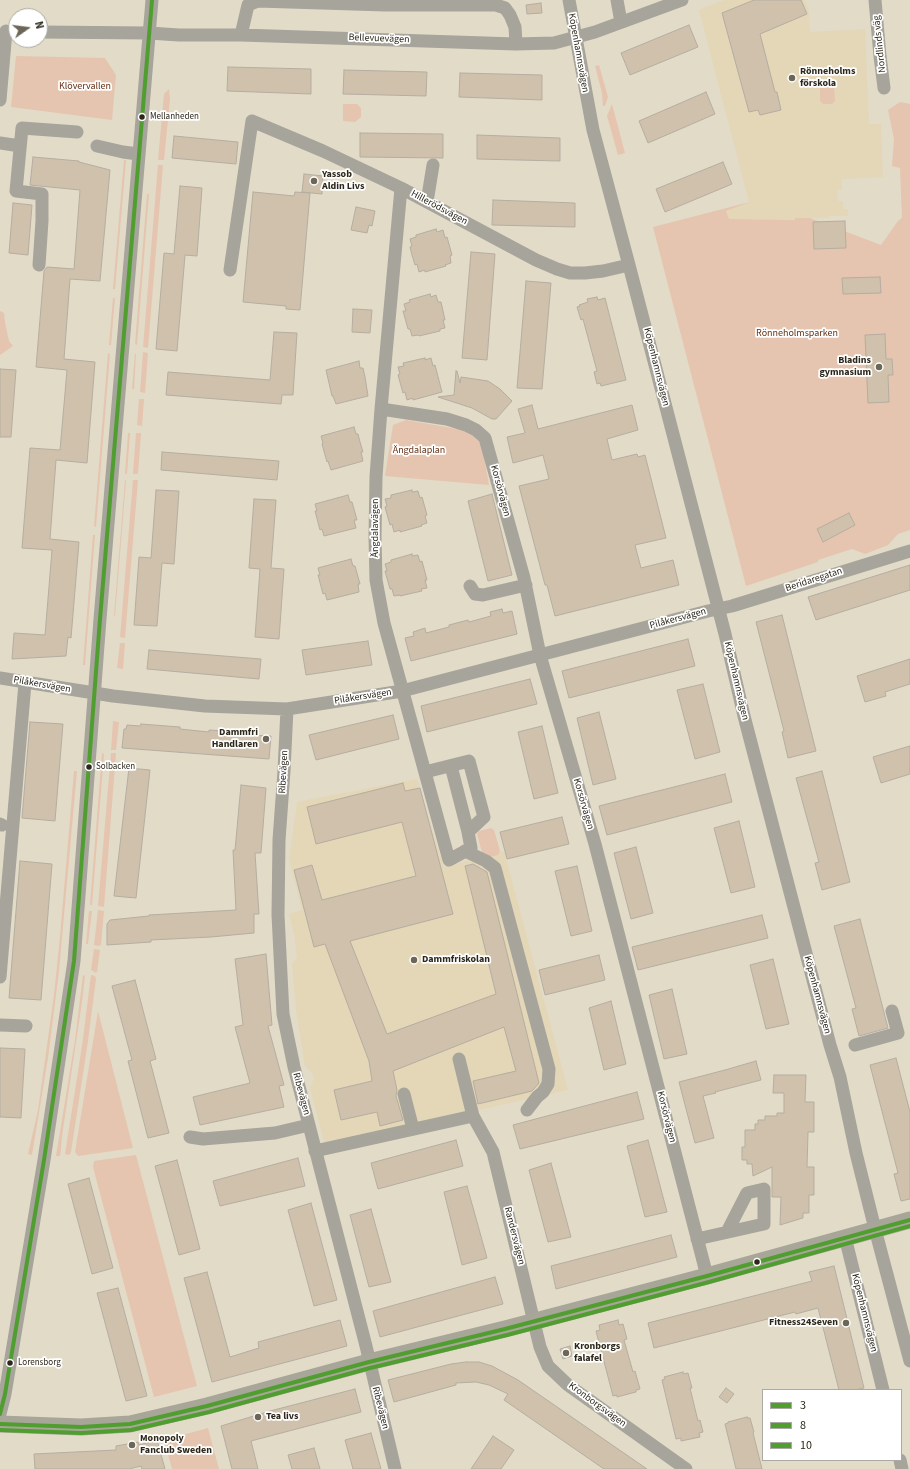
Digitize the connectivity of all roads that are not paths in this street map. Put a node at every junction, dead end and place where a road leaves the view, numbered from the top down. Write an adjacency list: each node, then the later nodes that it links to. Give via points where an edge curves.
1 (152, 0): 10 (street)
2 (569, 0): 12 (street, Köpenhamnsvägen)
3 (617, 0): 7 (street)
4 (682, 0): 6 (street, Bellevuevägen)
5 (876, 0): 14 (street, Nordlinds väg)
6 (655, 5): 7 (street, Bellevuevägen)
7 (621, 22): 12 (street, Bellevuevägen)
8 (7, 31): 15 (street)
9 (48, 32): 10 (street, Bellevuevägen)
10 (149, 34): 11 (street, Bellevuevägen); 20 (street)
11 (241, 35): 13 (street, Bellevuevägen); 13 (street, via 248,5 258,1 496,5 505,8 510,16 515,27)
12 (575, 38): 13 (street, Bellevuevägen, via 554,43); 25 (street, Köpenhamnsvägen, via 593,130)
13 (516, 44)
14 (884, 88)
15 (0, 100)
16 (77, 132): 18 (street, via 22,128)
17 (0, 143): 18 (street)
18 (20, 146): 24 (street, via 16,191 42,194)
19 (97, 146): 20 (street)
20 (138, 154): 36 (street)
21 (433, 165): 23 (street)
22 (401, 188): 23 (street, Hillerödsvägen); 26 (street, Hillerödsvägen, via 252,121); 27 (street, Ängdalavägen)
23 (427, 202): 25 (street, Hillerödsvägen, via 557,269 570,273 586,273)
24 (39, 265)
25 (629, 265): 31 (street, Köpenhamnsvägen)
26 (230, 270)
27 (381, 410): 30 (street, Korsörvägen, via 447,419 476,430 485,438); 35 (street, Ängdalavägen, via 376,477 376,580 384,623)
28 (910, 551): 31 (street, Beridaregatan)
29 (470, 586): 30 (street, via 475,594 483,596)
30 (526, 586): 32 (street, Korsörvägen)
31 (718, 609): 32 (street, Pilåkersvägen); 56 (street, Köpenhamnsvägen, via 840,1077)
32 (540, 656): 35 (street, Pilåkersvägen); 59 (street, Korsörvägen, via 595,844)
33 (0, 678): 34 (street, Pilåkersvägen)
34 (26, 683): 36 (street, Pilåkersvägen); 42 (street)
35 (402, 691): 37 (street, Pilåkersvägen); 39 (street, Ängdalavägen)
36 (94, 694): 37 (street, Pilåkersvägen, via 205,706); 65 (street, via 74,961 44,1160)
37 (286, 709): 51 (street, Ribevägen, via 279,836 279,944 283,1014)
38 (450, 766): 39 (street); 40 (street); 40 (street, via 469,761 484,817)
39 (425, 772): 41 (street, Ängdalavägen, via 449,860)
40 (468, 832): 41 (street, via 471,848)
41 (465, 851): 49 (street, via 495,868 550,1069 548,1084)
42 (0, 977)
43 (892, 1011): 46 (street, via 898,1033)
44 (0, 1025): 45 (street)
45 (26, 1026)
46 (855, 1045)
47 (459, 1059): 50 (street, Randersvägen)
48 (404, 1094): 52 (street)
49 (526, 1110)
50 (473, 1116): 52 (street); 61 (street, Randersvägen, via 492,1152)
51 (309, 1125): 53 (street, via 275,1133 203,1139); 54 (street, Ribevägen)
52 (413, 1129): 54 (street)
53 (190, 1136)
54 (316, 1151): 63 (street, Ribevägen)
55 (910, 1220): 56 (main road)
56 (875, 1229): 58 (main road); 62 (street, Köpenhamnsvägen)
57 (728, 1232): 59 (street)
58 (845, 1237): 60 (main road); 64 (street, Köpenhamnsvägen)
59 (697, 1239): 60 (street, Korsörvägen)
60 (707, 1276): 61 (main road)
61 (535, 1321): 63 (main road); 68 (street, Kronborgsvägen, via 540,1347 548,1366 568,1384)
62 (910, 1361)
63 (369, 1362): 66 (main road, via 130,1424 81,1427); 67 (street, Ribevägen)
64 (883, 1389)
65 (0, 1414)
66 (0, 1424)
67 (395, 1469)
68 (686, 1469)

